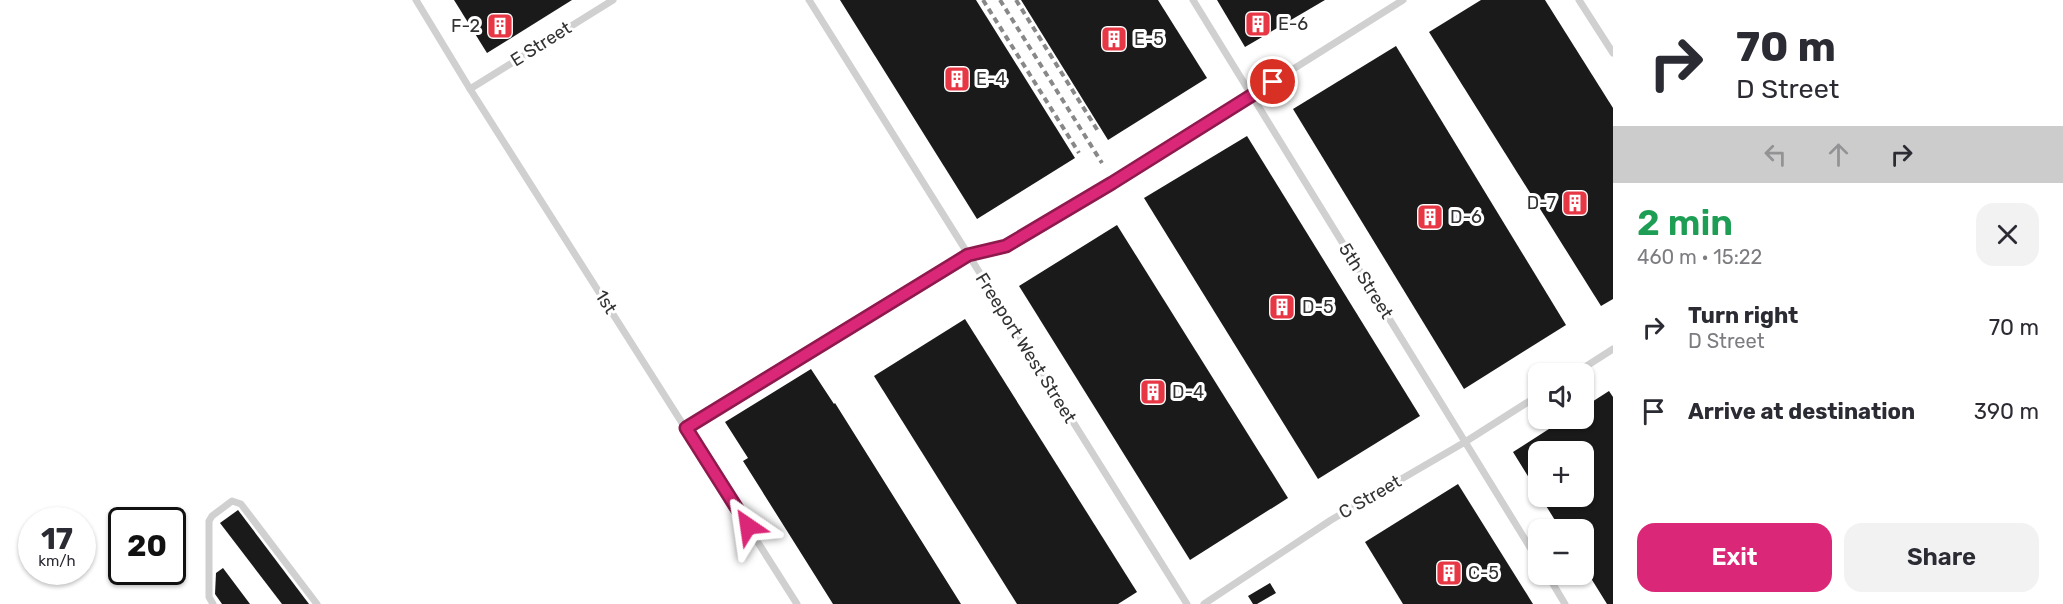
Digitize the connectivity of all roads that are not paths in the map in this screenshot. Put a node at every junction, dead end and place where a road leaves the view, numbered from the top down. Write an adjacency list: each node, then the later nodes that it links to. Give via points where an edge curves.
1 (416, 0): 9 (lane, 1st)
2 (613, 0): 7 (lane, E Street)
3 (809, 0): 11 (lane, Freeport West Street)
4 (1193, 0): 10 (lane, 5th Street)
5 (1403, 0): 10 (lane)
6 (1579, 0): 8 (lane)
7 (602, 2): 9 (lane, E Street)
8 (1613, 53)
9 (470, 89): 15 (lane, 1st)
10 (1253, 95): 11 (lane, via 1006,246); 16 (lane, 5th Street)
11 (968, 255): 15 (lane); 22 (lane, Freeport West Street)
12 (1613, 349): 13 (lane)
13 (1591, 363)
14 (1528, 402): 16 (lane, C Street)
15 (686, 428): 21 (lane, 1st)
16 (1465, 442): 17 (lane, 5th Street); 23 (lane, C Street, via 1331,520)
17 (1528, 544)
18 (1553, 585): 24 (lane)
19 (213, 604): 20 (lane, via 209,597 209,521 237,501)
20 (316, 604)
21 (797, 604)
22 (1187, 604)
23 (1204, 604)
24 (1565, 604)

